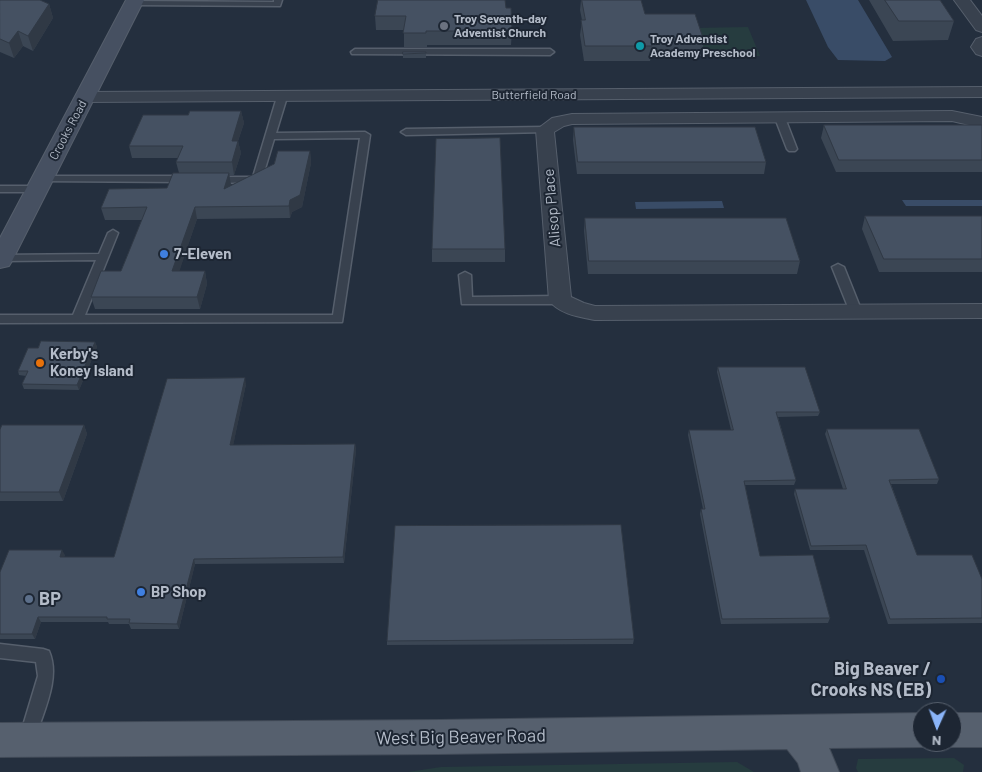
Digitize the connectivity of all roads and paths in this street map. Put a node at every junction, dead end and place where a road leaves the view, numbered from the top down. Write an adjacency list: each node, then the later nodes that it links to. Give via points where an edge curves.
1 (278, 0): 3 (lane, via 277,4)
2 (962, 0): 4 (street)
3 (134, 2): 11 (main road, Crooks Road)
4 (982, 27)
5 (982, 42): 6 (street, via 979,47)
6 (982, 51)
7 (355, 52): 8 (lane)
8 (550, 52)
9 (982, 92): 10 (street, Butterfield Road)
10 (282, 96): 11 (street, Butterfield Road); 16 (lane)
11 (85, 97): 18 (main road, Crooks Road)
12 (780, 118): 13 (street, via 952,116); 14 (street, via 572,119 558,122); 17 (lane)
13 (982, 123)
14 (545, 130): 15 (lane); 25 (street, Alisop Place)
15 (406, 132)
16 (270, 136): 18 (lane, via 257,180); 29 (lane, via 365,135 338,319)
17 (792, 149)
18 (39, 184): 19 (lane); 22 (main road, Crooks Road)
19 (0, 189)
20 (113, 233): 21 (lane)
21 (103, 257): 22 (lane); 29 (lane)
22 (1, 259)
23 (838, 267): 27 (lane)
24 (465, 274): 25 (lane, via 466,301)
25 (560, 300): 27 (street, via 577,309 595,313)
26 (982, 311): 27 (street)
27 (856, 312)
28 (0, 319): 29 (lane)
29 (77, 320)
30 (0, 651): 35 (lane, via 43,656 46,676)
31 (912, 730): 34 (main road, West Big Beaver Road)
32 (962, 730): 33 (main road)
33 (982, 730)
34 (796, 732): 35 (main road, West Big Beaver Road); 36 (main road, via 813,753)
35 (13, 740)
36 (820, 772)

